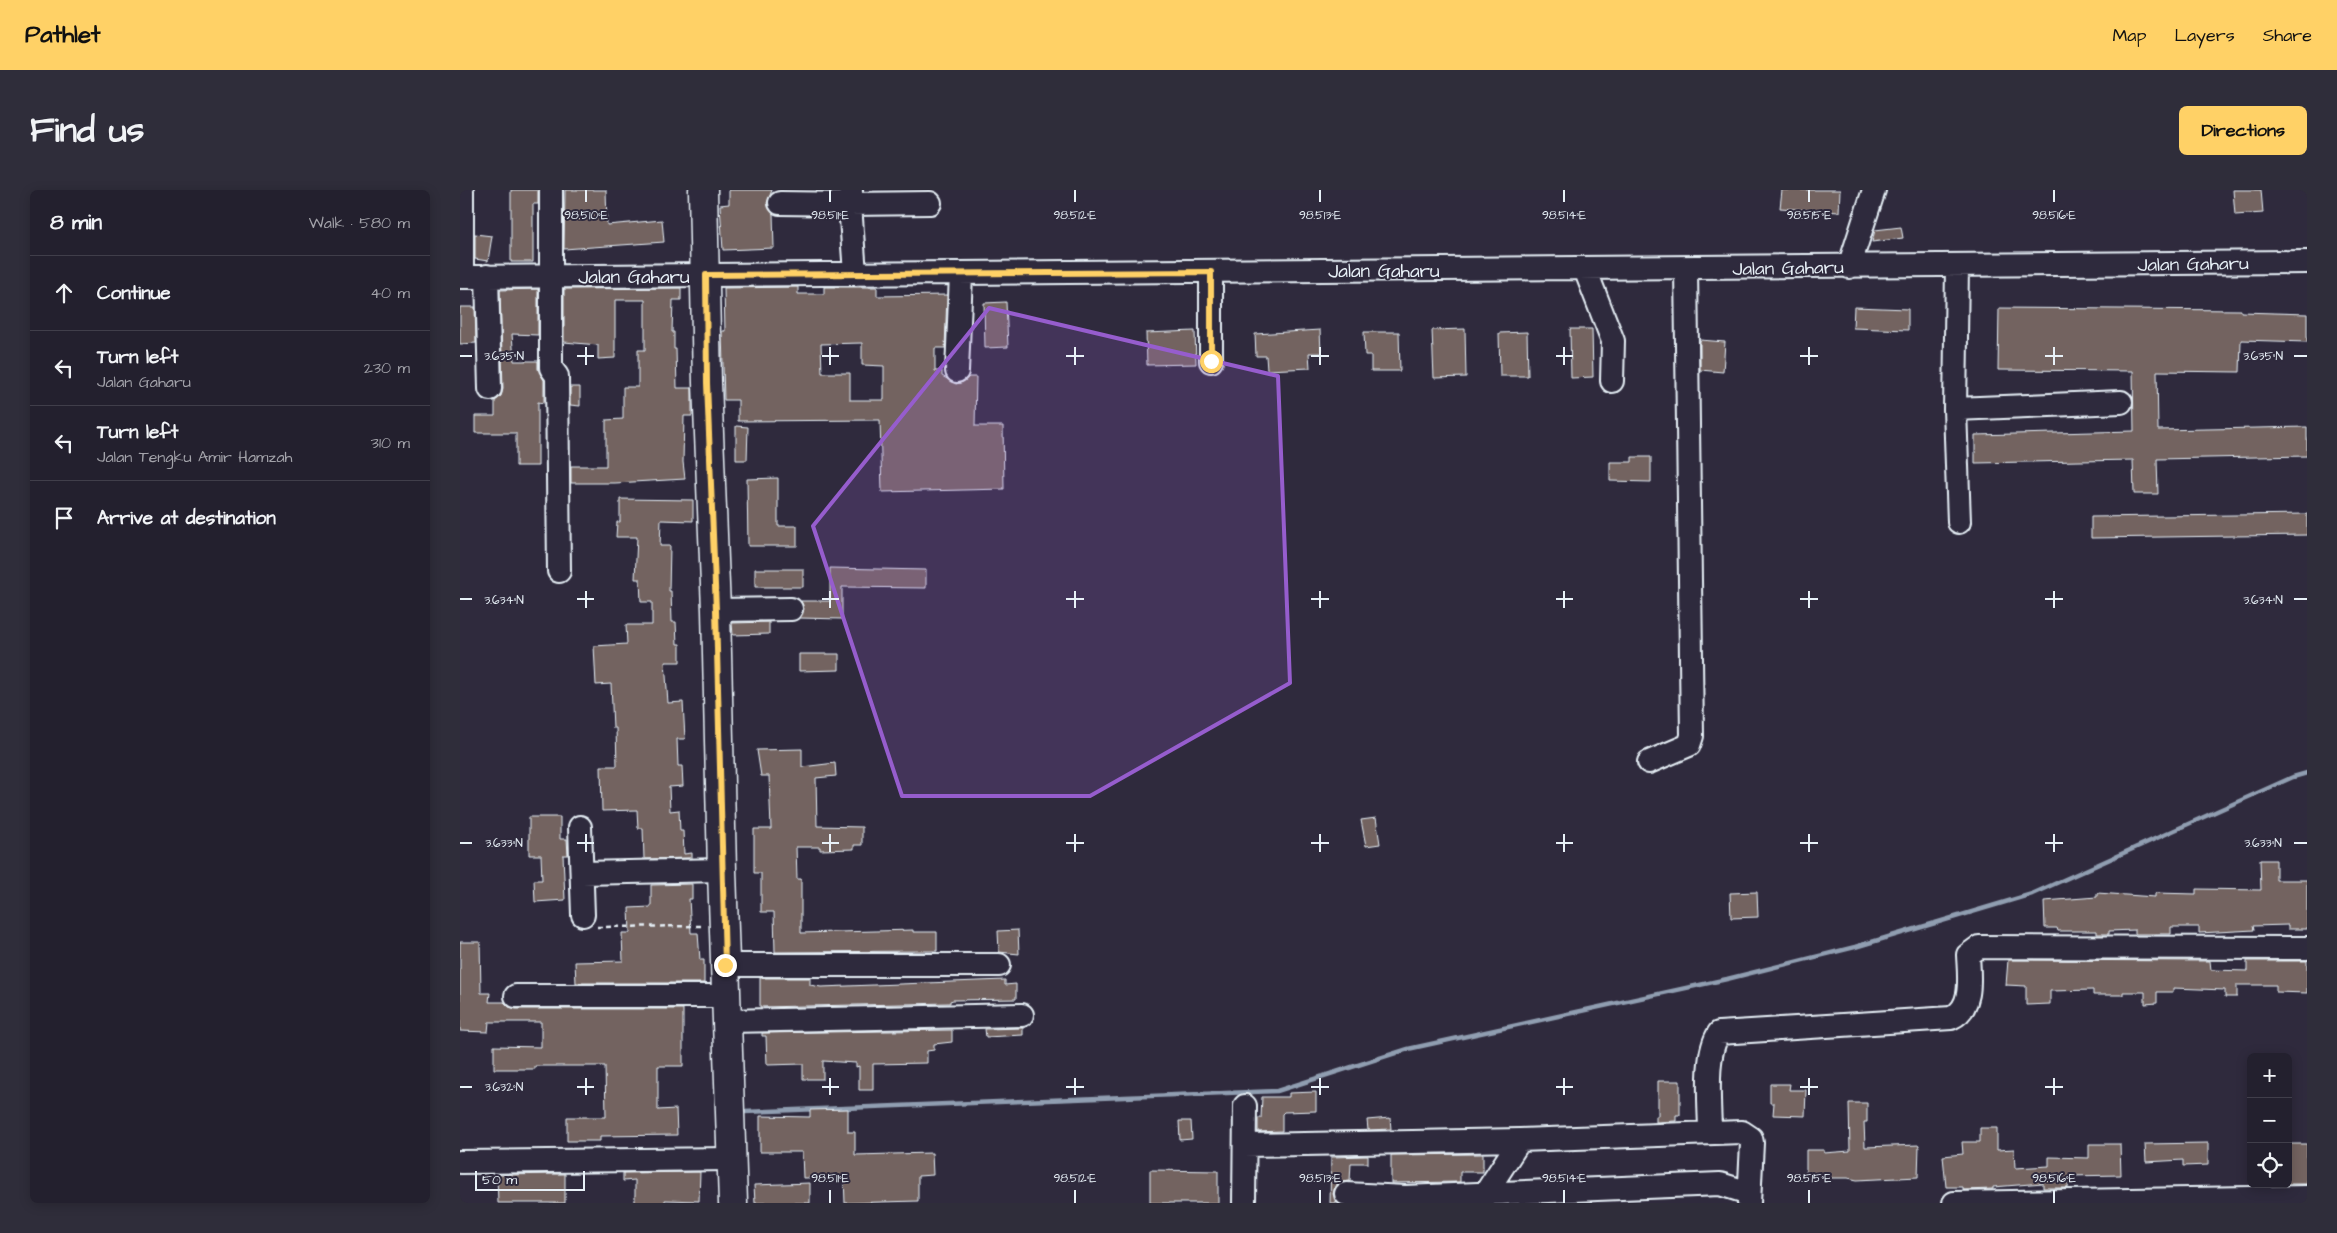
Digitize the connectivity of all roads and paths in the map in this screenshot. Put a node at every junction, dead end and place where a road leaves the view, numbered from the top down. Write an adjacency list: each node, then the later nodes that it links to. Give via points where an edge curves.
1 (462, 190): 17 (street)
2 (551, 190): 19 (street)
3 (704, 190): 16 (main road)
4 (1873, 191): 10 (street)
5 (850, 197): 6 (street); 7 (street); 14 (street)
6 (780, 203)
7 (930, 203)
8 (2307, 262): 9 (street, Jalan Gaharu)
9 (1957, 266): 10 (street, Jalan Gaharu); 25 (street)
10 (1848, 267): 11 (street, Jalan Gaharu)
11 (1686, 268): 12 (street, Jalan Gaharu); 30 (street, via 1692,736 1688,745)
12 (1585, 269): 13 (street, Jalan Gaharu); 22 (street, via 1613,341)
13 (1211, 272): 15 (street, Jalan Gaharu); 20 (street)
14 (855, 274): 15 (street, Jalan Gaharu); 16 (street, Jalan Gaharu)
15 (961, 274): 21 (street)
16 (706, 275): 19 (street, Jalan Gaharu); 29 (main road)
17 (461, 276): 18 (street, Jalan Gaharu)
18 (487, 276): 19 (street, Jalan Gaharu); 23 (street)
19 (552, 276): 27 (street, via 551,368 557,376)
20 (1211, 361)
21 (957, 371)
22 (1612, 381)
23 (490, 389)
24 (2121, 402): 25 (street)
25 (1955, 410): 26 (street)
26 (1959, 522)
27 (558, 571)
28 (792, 609): 29 (street)
29 (716, 610): 32 (main road)
30 (1649, 762)
31 (580, 827): 33 (street)
32 (722, 870): 33 (street); 35 (main road)
33 (582, 873): 34 (street)
34 (583, 915): 35 (path, via 586,926 595,927)
35 (724, 926): 38 (main road)
36 (2307, 948): 43 (street, via 1979,947 1968,955 1967,997 1963,1009 1951,1018 1719,1034 1714,1041 1710,1069)
37 (999, 964): 38 (street)
38 (725, 965): 40 (main road)
39 (516, 996): 40 (street)
40 (726, 1009): 41 (street); 46 (main road)
41 (1022, 1015)
42 (1245, 1106): 45 (street)
43 (1710, 1133): 44 (street); 51 (street, via 1742,1132 1751,1138)
44 (1520, 1140): 45 (street); 50 (street)
45 (1245, 1145): 54 (street)
46 (731, 1159): 47 (street); 53 (main road)
47 (460, 1162)
48 (1346, 1194): 52 (street)
49 (2307, 1197): 55 (street)
50 (1481, 1198): 51 (street, via 1720,1184); 52 (street)
51 (1749, 1198)
52 (1405, 1200)
53 (732, 1203)
54 (1244, 1203)
55 (1954, 1203)

